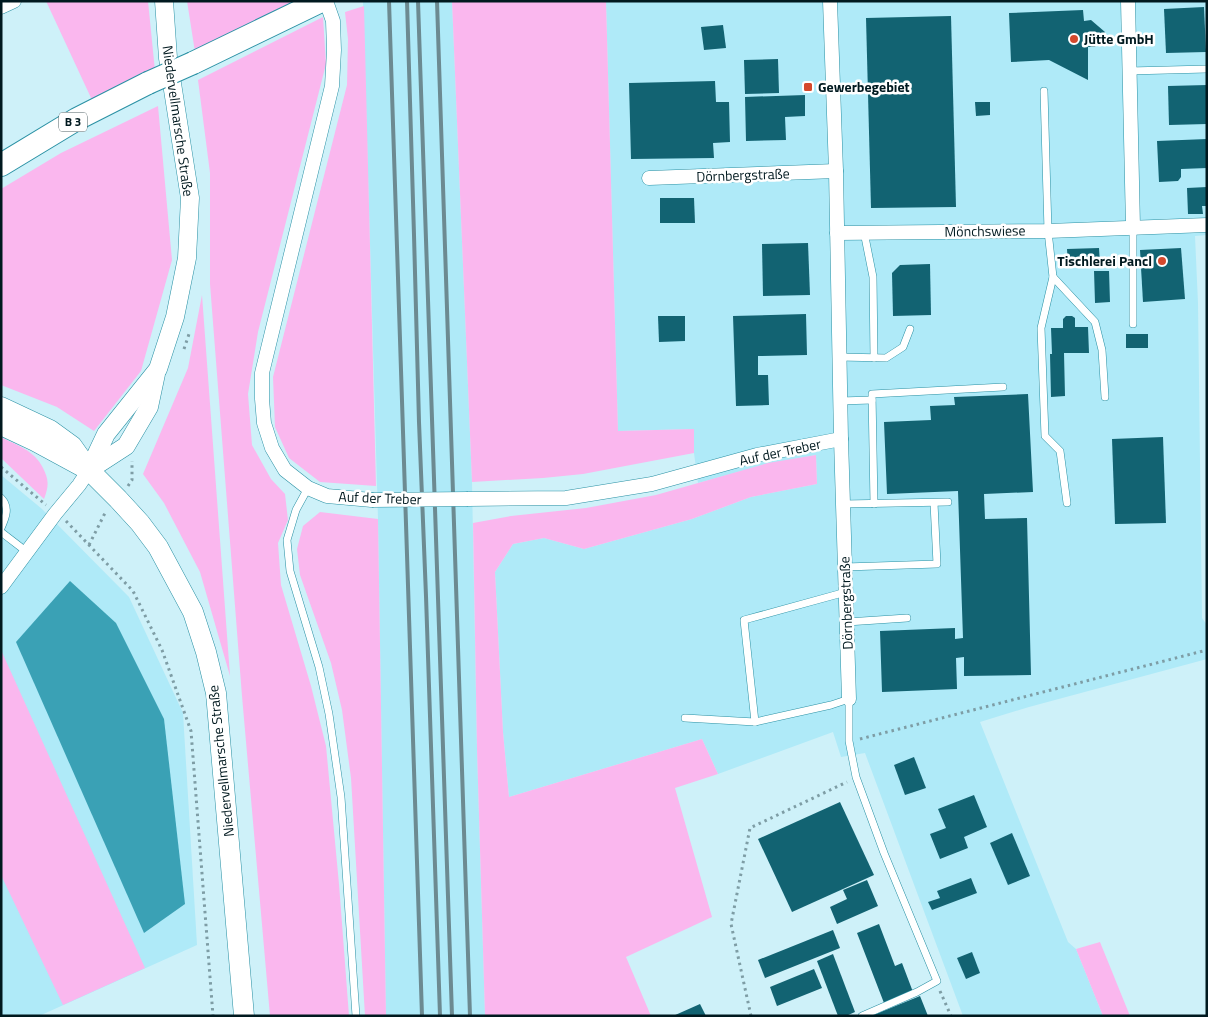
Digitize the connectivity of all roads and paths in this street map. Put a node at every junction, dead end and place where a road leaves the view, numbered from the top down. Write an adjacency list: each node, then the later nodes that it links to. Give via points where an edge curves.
1 (14, 1): 7 (street)
2 (164, 1): 24 (street, Niedervellmarsche Straße, via 168,58 190,198 187,258 175,317)
3 (321, 1): 11 (main road, B 3, bridge, via 148,83 78,119)
4 (326, 1): 33 (street, Auf der Treber, via 333,21 332,86 262,373 264,424 272,448 285,470)
5 (830, 1): 12 (street, Dörnbergstraße)
6 (1128, 1): 9 (street)
7 (1, 7)
8 (1207, 69): 9 (lane)
9 (1129, 71): 15 (street)
10 (1044, 91): 16 (lane)
11 (1, 165)
12 (836, 171): 13 (street, Dörnbergstraße); 18 (street, Dörnbergstraße)
13 (649, 178)
14 (1207, 225): 15 (street, Mönchswiese)
15 (1133, 227): 16 (street, Mönchswiese); 20 (lane)
16 (1048, 231): 17 (street, Mönchswiese); 19 (lane)
17 (864, 232): 18 (street, Mönchswiese); 23 (lane, via 873,277)
18 (837, 233): 22 (street, Dörnbergstraße)
19 (1053, 277): 26 (lane, via 1095,322 1102,350); 37 (lane, via 1041,328 1045,436 1060,451)
20 (1133, 324)
21 (910, 329): 23 (lane, via 903,347 886,358)
22 (839, 356): 23 (lane); 28 (street, Dörnbergstraße)
23 (874, 358)
24 (158, 369): 32 (street, Niedervellmarsche Straße, via 106,434); 32 (street, via 149,407 126,446)
25 (1003, 387): 27 (lane, via 872,394)
26 (1105, 397)
27 (872, 400): 28 (lane); 39 (lane)
28 (840, 401): 31 (street, Dörnbergstraße)
29 (1, 406): 32 (main road, via 50,430 72,446)
30 (1, 425): 32 (main road)
31 (840, 439): 33 (street, Auf der Treber, bridge, via 758,455 652,484 566,498 372,500 327,496); 38 (street, Dörnbergstraße)
32 (89, 470): 43 (street); 57 (main road, Niedervellmarsche Straße, via 140,523 158,547 192,612 206,652 216,693)
33 (308, 488): 58 (lane, via 286,540 290,571 319,668 341,797)
34 (1, 498): 40 (lane, via 7,508)
35 (948, 502): 36 (lane)
36 (934, 503): 39 (lane); 44 (lane, via 937,564)
37 (1068, 503)
38 (844, 504): 39 (lane); 44 (street, Dörnbergstraße)
39 (874, 504)
40 (1, 528)
41 (1, 532): 43 (lane)
42 (89, 544): 56 (path, via 133,591 162,650 191,731)
43 (27, 552): 45 (street)
44 (845, 567): 46 (street, Dörnbergstraße)
45 (1, 587)
46 (846, 592): 48 (street, Dörnbergstraße); 52 (lane, via 744,620)
47 (908, 618): 48 (lane)
48 (847, 622): 50 (street, Dörnbergstraße)
49 (1207, 650): 53 (path)
50 (849, 699): 52 (lane); 53 (lane, Dörnbergstraße)
51 (685, 718): 52 (lane)
52 (755, 722)
53 (849, 741): 55 (lane, Dörnbergstraße, via 856,777)
54 (837, 787): 59 (path, via 750,828 731,924)
55 (937, 981): 60 (lane); 61 (path)
56 (213, 1016)
57 (244, 1016)
58 (356, 1016)
59 (751, 1016)
60 (862, 1016)
61 (951, 1016)

